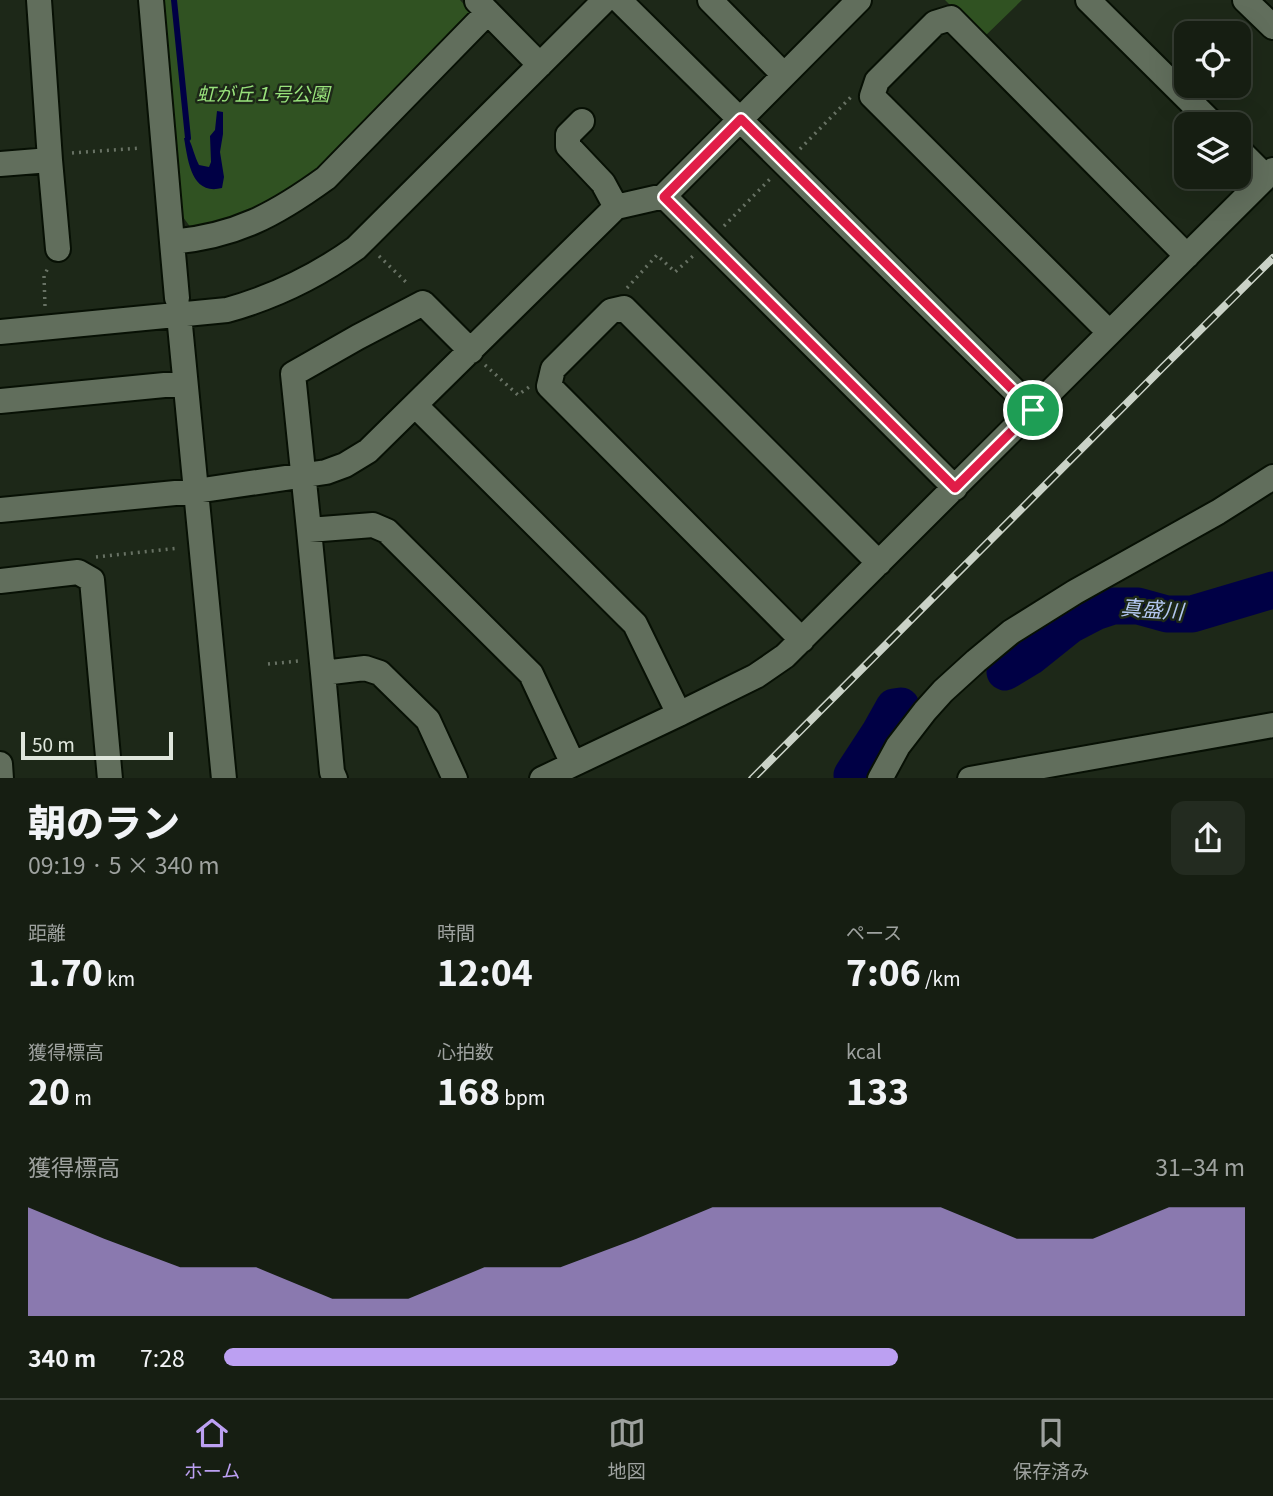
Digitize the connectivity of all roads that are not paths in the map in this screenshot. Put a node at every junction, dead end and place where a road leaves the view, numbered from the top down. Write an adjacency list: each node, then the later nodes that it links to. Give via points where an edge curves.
1 (39, 0): 16 (street)
2 (151, 0): 22 (street)
3 (605, 0): 11 (street)
4 (619, 0): 14 (street)
5 (710, 0): 12 (street)
6 (859, 0): 12 (street)
7 (1088, 0): 13 (street)
8 (1245, 0): 10 (street)
9 (482, 6): 11 (street); 22 (street, via 326,178 265,218 230,232)
10 (1273, 27)
11 (540, 65): 25 (street, via 337,262 296,284 227,310)
12 (784, 75): 14 (street)
13 (1201, 112)
14 (741, 119): 20 (street); 32 (street)
15 (582, 121): 21 (street, via 568,135 568,146 603,183)
16 (50, 157): 18 (street); 23 (street)
17 (1251, 159): 19 (street)
18 (0, 164)
19 (1269, 173): 24 (street)
20 (664, 197): 21 (street); 35 (street)
21 (616, 207): 28 (street)
22 (172, 242): 25 (street)
23 (58, 249)
24 (1187, 256): 27 (street); 27 (street, via 951,18 935,23 877,81 872,96)
25 (178, 307): 26 (street); 29 (street)
26 (0, 332)
27 (1108, 332): 32 (street)
28 (471, 351): 31 (street); 33 (street, via 423,303 293,374)
29 (185, 383): 30 (street); 36 (street)
30 (0, 401)
31 (415, 405): 33 (street, via 368,451 326,472); 43 (street, via 635,624)
32 (1033, 410): 35 (street)
33 (303, 476): 36 (street); 38 (street)
34 (1273, 477): 51 (street, via 1011,632 934,701 898,746)
35 (955, 488): 39 (street)
36 (195, 491): 37 (street); 47 (street)
37 (0, 510)
38 (309, 530): 42 (street); 45 (street, via 373,525 387,531 531,674)
39 (879, 563): 41 (street); 41 (street, via 624,308 611,311 553,369 549,386)
40 (0, 580): 46 (street, via 78,572 92,580)
41 (802, 640): 43 (street, via 769,668)
42 (323, 666): 48 (street); 49 (street, via 380,673 428,720)
43 (679, 714): 45 (street)
44 (1273, 725): 52 (street)
45 (573, 764): 50 (street)
46 (110, 778)
47 (224, 778)
48 (335, 778)
49 (455, 778)
50 (544, 778)
51 (881, 778)
52 (976, 778)

